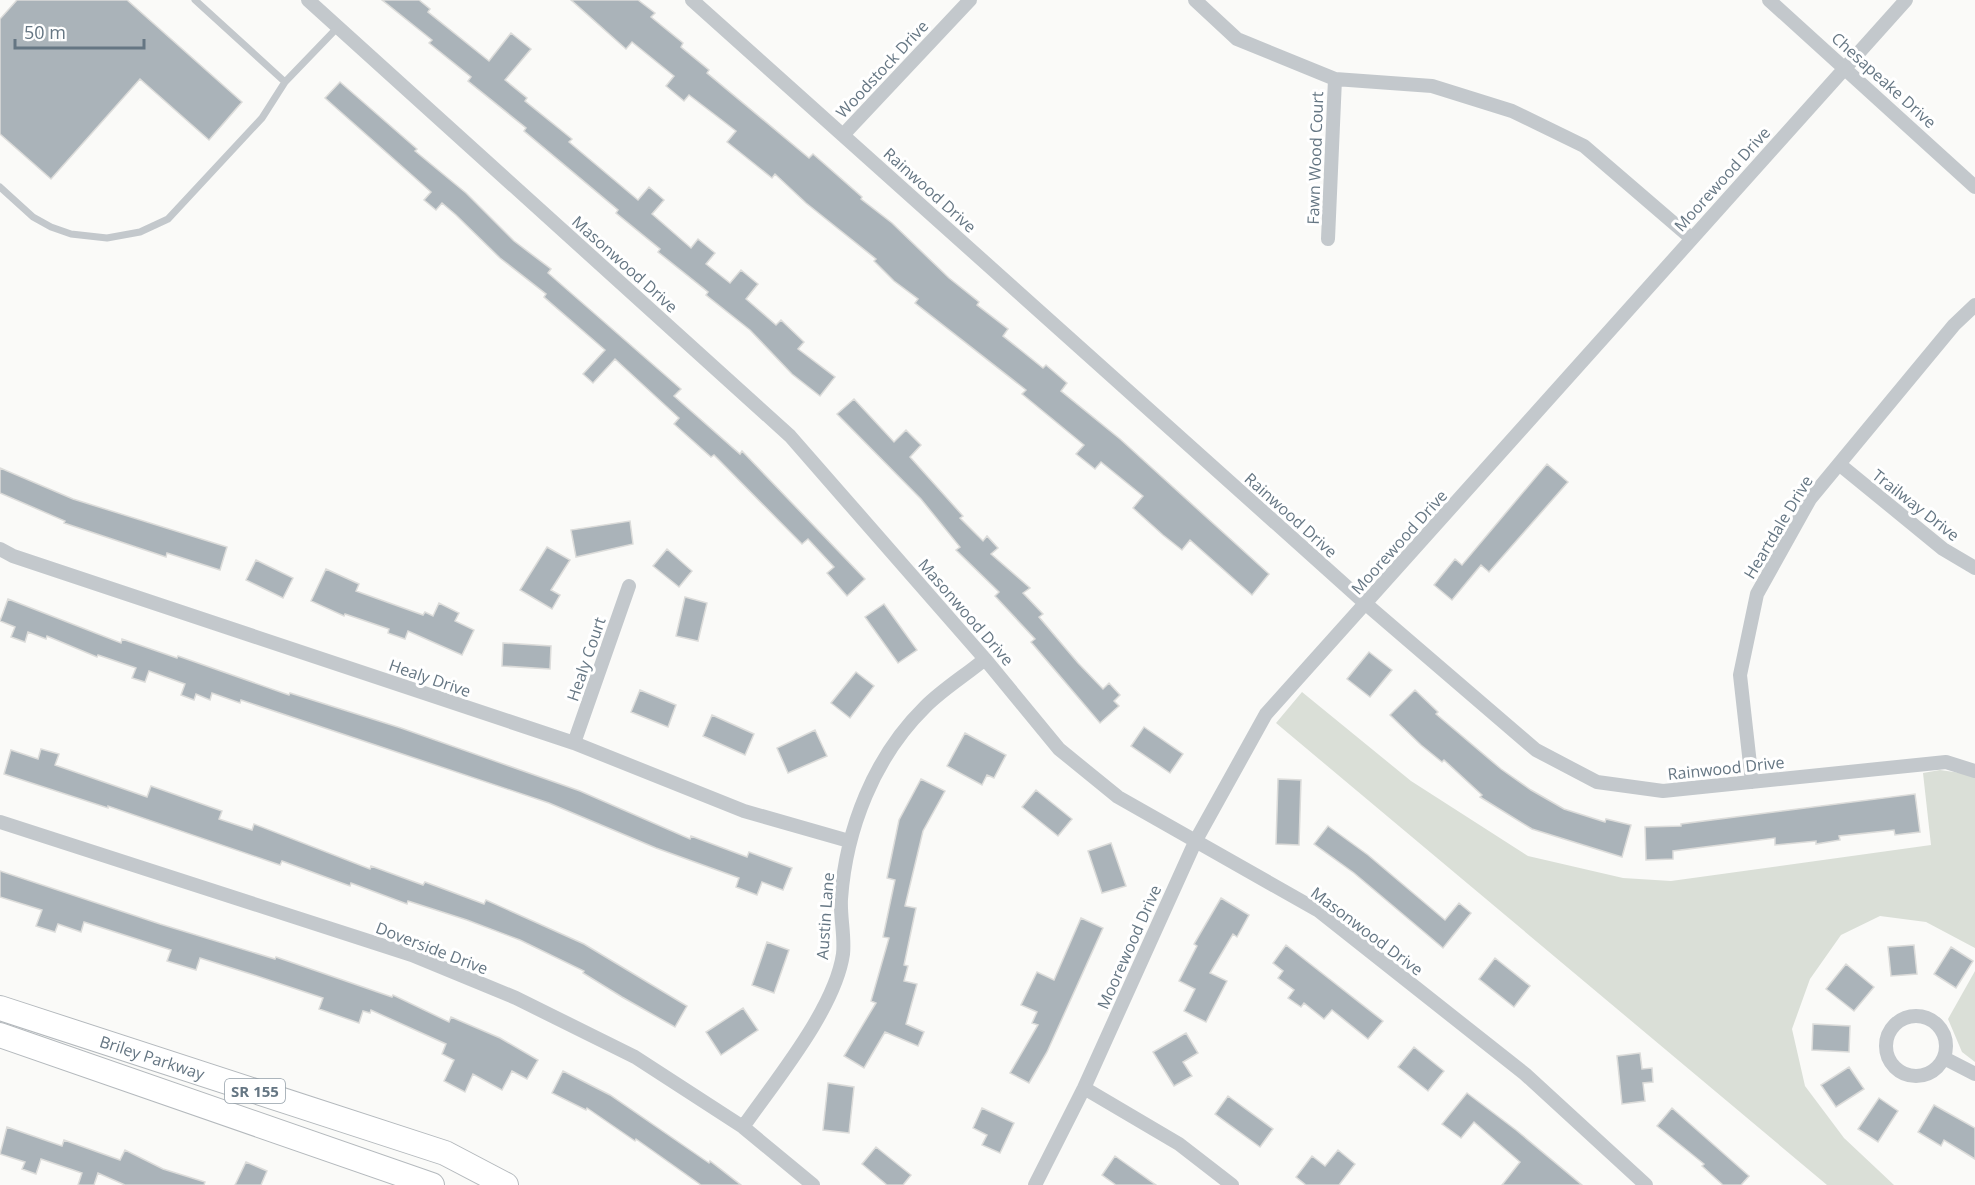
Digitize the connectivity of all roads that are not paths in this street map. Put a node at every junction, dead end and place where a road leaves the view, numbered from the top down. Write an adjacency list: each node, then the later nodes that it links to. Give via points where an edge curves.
1 (195, 0): 11 (lane)
2 (308, 0): 8 (street, Masonwood Drive)
3 (692, 0): 12 (street, Rainwood Drive)
4 (970, 0): 12 (street, Woodstock Drive)
5 (1195, 0): 10 (street, via 1237,39)
6 (1769, 0): 9 (street, Chesapeake Drive)
7 (1906, 0): 9 (street, Moorewood Drive)
8 (338, 27): 11 (lane); 23 (street, Masonwood Drive, via 790,436)
9 (1846, 67): 14 (street, Chesapeake Drive); 15 (street, Moorewood Drive)
10 (1335, 79): 15 (street, via 1432,86 1512,111 1584,146); 16 (street, Fawn Wood Court)
11 (285, 82): 13 (lane, via 262,118 168,219 140,232 107,238 71,234 33,217)
12 (843, 135): 22 (street, Rainwood Drive)
13 (0, 187)
14 (1975, 187)
15 (1691, 238): 22 (street, Moorewood Drive)
16 (1328, 239)
17 (1975, 305): 18 (street, Heartdale Drive)
18 (1839, 464): 20 (street, Trailway Drive, via 1943,549); 26 (street, Heartdale Drive, via 1810,499 1757,594 1740,675)
19 (0, 549): 24 (street, Healy Drive)
20 (1975, 568)
21 (629, 586): 24 (street, Healy Court)
22 (1366, 604): 26 (street, Rainwood Drive, via 1536,750 1597,782 1663,791); 28 (street, Moorewood Drive, via 1266,714)
23 (986, 659): 28 (street, Masonwood Drive, via 1059,749 1118,797); 29 (street, Austin Lane, via 925,707 882,759)
24 (574, 743): 29 (street, Healy Drive, via 744,811)
25 (1975, 771): 26 (street, Rainwood Drive, via 1946,762)
26 (1752, 782)
27 (0, 822): 35 (street, Doverside Drive, via 412,955 516,998 635,1057)
28 (1196, 840): 34 (street, Moorewood Drive); 41 (street, Masonwood Drive, via 1319,911 1525,1074)
29 (849, 842): 35 (street, Austin Lane, via 841,900 843,954 829,997)
30 (0, 1008): 37 (highway, Briley Parkway / SR 155, via 445,1153)
31 (0, 1035): 36 (highway, Briley Parkway / SR 155)
32 (1944, 1058): 32 (street, via 1938,1067 1916,1076 1896,1069 1887,1057 1885,1041 1899,1020 1915,1015 1932,1020 1941,1028 1946,1040); 33 (street)
33 (1975, 1074)
34 (1084, 1088): 39 (street, Moorewood Drive); 40 (street, via 1179,1144)
35 (743, 1127): 38 (street, Doverside Drive)
36 (432, 1185)
37 (506, 1185)
38 (813, 1185)
39 (1035, 1185)
40 (1232, 1185)
41 (1646, 1185)

